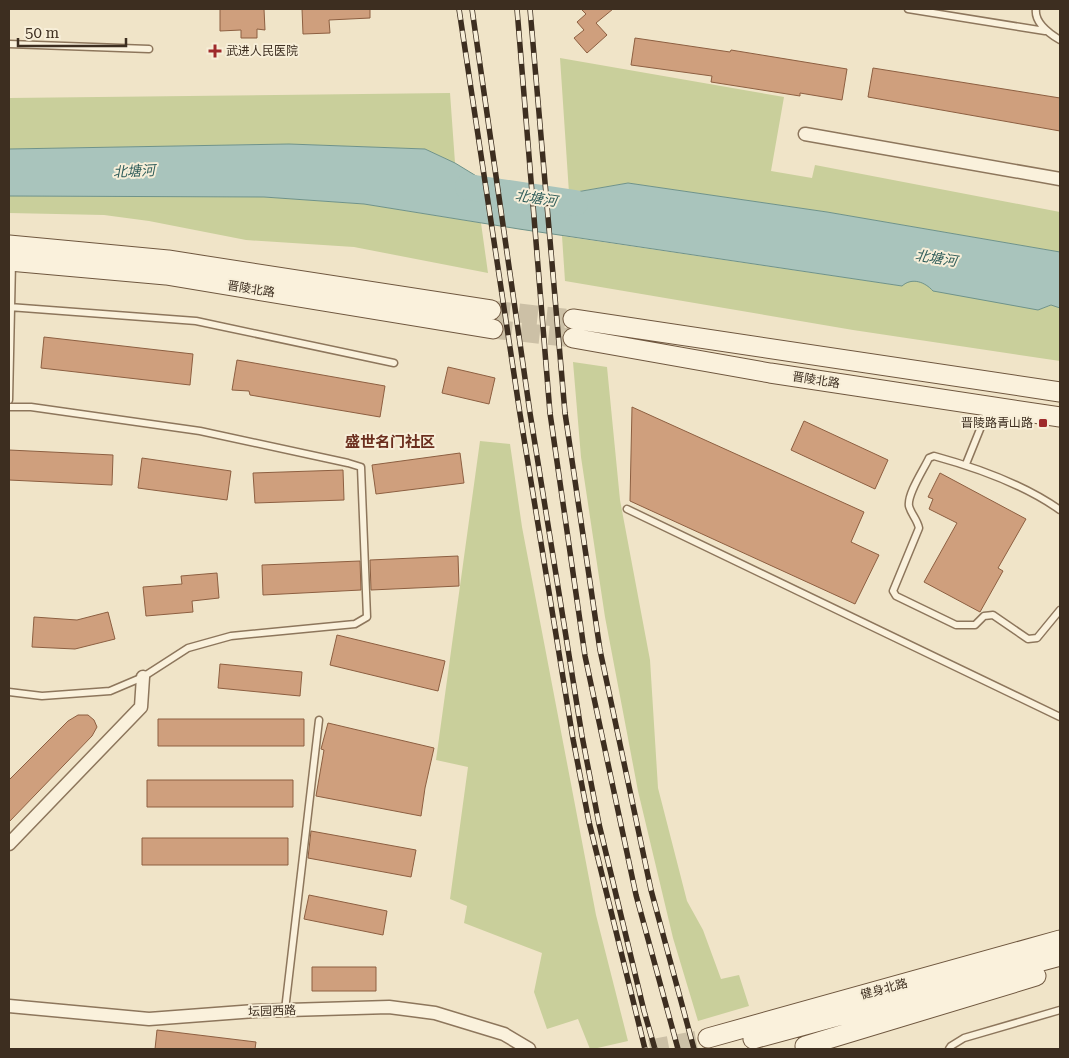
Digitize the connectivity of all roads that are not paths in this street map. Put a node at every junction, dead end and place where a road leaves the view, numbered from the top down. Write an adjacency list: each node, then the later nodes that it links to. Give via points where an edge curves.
1 (908, 9): 3 (lane)
2 (1036, 9): 3 (lane)
3 (1045, 31): 4 (lane)
4 (1060, 40)
5 (9, 44): 6 (lane)
6 (149, 49)
7 (805, 134): 8 (street)
8 (1060, 178)
9 (10, 256): 10 (lane); 11 (main road, 晋陵北路, via 168,260); 13 (main road, 晋陵北路, via 166,275)
10 (10, 307): 15 (lane, via 196,321); 17 (lane)
11 (491, 310)
12 (573, 319): 16 (main road, 晋陵北路)
13 (493, 329)
14 (573, 338): 18 (main road, 晋陵北路, via 770,373)
15 (394, 363)
16 (1060, 392)
17 (9, 400)
18 (989, 406): 20 (main road, 晋陵北路); 21 (lane)
19 (9, 407): 25 (lane, via 31,407 200,430 361,467 367,617 355,624 231,636 188,648)
20 (1060, 417)
21 (966, 464): 23 (lane, via 1035,494); 24 (lane, via 934,456 929,458 909,498 909,506 919,528 893,591 896,596 956,625 975,625 984,616 993,615 1028,639 1037,638)
22 (627, 509): 27 (lane)
23 (1060, 510)
24 (1060, 610)
25 (143, 678): 26 (lane, via 110,692 42,696); 29 (street, via 141,707)
26 (9, 692)
27 (1060, 717)
28 (319, 720): 34 (lane)
29 (9, 844)
30 (1060, 940): 36 (main road, 健身北路)
31 (1060, 956): 36 (main road, 健身北路)
32 (1060, 968): 37 (main road)
33 (9, 1006): 34 (street, 坛园西路, via 149,1019)
34 (285, 1010): 38 (street, 坛园西路, via 389,1007 435,1013 504,1034)
35 (1060, 1010): 39 (lane, via 964,1038)
36 (711, 1044)
37 (806, 1047)
38 (528, 1049)
39 (949, 1049)

